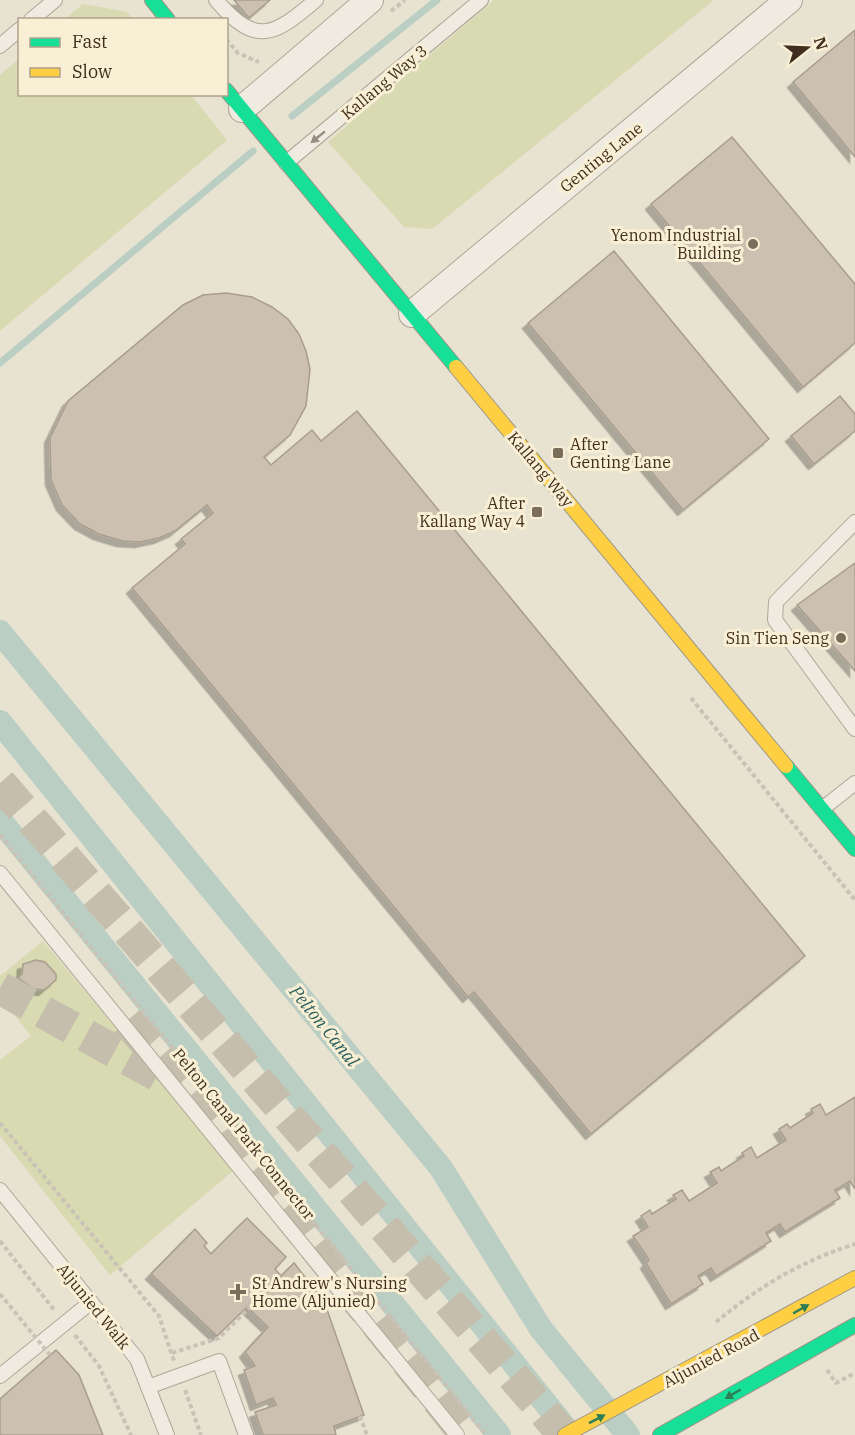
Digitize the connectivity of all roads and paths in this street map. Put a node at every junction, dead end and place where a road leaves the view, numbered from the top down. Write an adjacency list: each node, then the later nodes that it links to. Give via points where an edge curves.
1 (55, 0): 8 (lane)
2 (152, 0): 9 (street)
3 (216, 0): 4 (lane, via 245,28 258,32 292,21)
4 (316, 0)
5 (370, 0): 12 (street)
6 (481, 0): 13 (lane, Kallang Way 3, one-way to 13)
7 (789, 0): 14 (street, Genting Lane)
8 (33, 18)
9 (166, 18)
10 (18, 31): 11 (lane)
11 (0, 46)
12 (241, 108): 13 (street, Kallang Way)
13 (286, 163): 14 (street, Kallang Way)
14 (412, 314): 18 (street, Kallang Way)
15 (855, 522): 16 (lane, via 776,602 775,620)
16 (855, 729)
17 (855, 783): 18 (lane)
18 (822, 809): 20 (street, Kallang Way)
19 (0, 835): 42 (path, Pelton Canal Park Connector)
20 (855, 849)
21 (0, 873): 41 (lane)
22 (0, 1123): 31 (path, via 159,1316)
23 (0, 1190): 27 (lane, Aljunied Walk)
24 (855, 1244): 29 (path, via 820,1255 756,1289)
25 (855, 1278): 43 (street, Aljunied Road, one-way to 25)
26 (0, 1294): 32 (path, bridge)
27 (91, 1302): 33 (lane); 35 (lane, Aljunied Walk, via 137,1359)
28 (249, 1308): 31 (path, via 219,1338)
29 (712, 1324)
30 (855, 1325): 44 (street, one-way to 44)
31 (172, 1353): 34 (path)
32 (50, 1355)
33 (0, 1376)
34 (180, 1376): 35 (lane); 38 (path); 39 (lane, via 219,1361)
35 (148, 1387): 37 (lane, Aljunied Walk)
36 (360, 1416): 40 (path)
37 (168, 1435)
38 (201, 1435)
39 (246, 1435)
40 (367, 1435)
41 (457, 1435)
42 (486, 1435)
43 (565, 1435)
44 (660, 1435)

